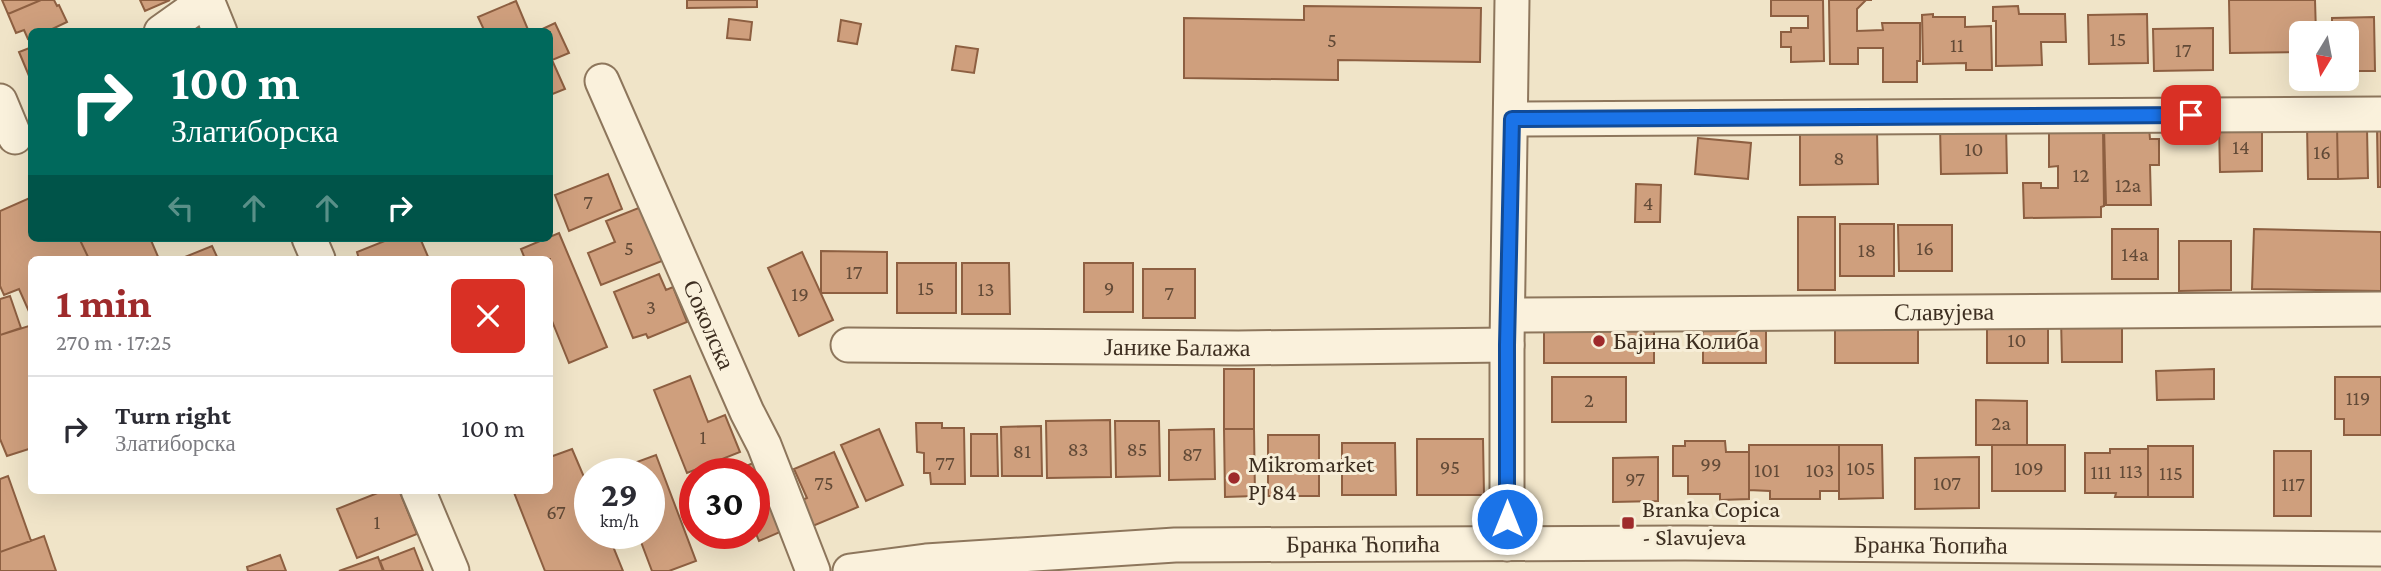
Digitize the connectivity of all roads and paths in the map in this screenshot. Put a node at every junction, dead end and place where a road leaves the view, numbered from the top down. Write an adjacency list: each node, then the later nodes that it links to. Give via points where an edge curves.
1 (207, 0): 3 (street); 4 (street)
2 (1512, 0): 8 (street)
3 (167, 28)
4 (218, 28)
5 (602, 81): 21 (street, Соколска, via 764,445)
6 (0, 101): 9 (street)
7 (2381, 114): 8 (street)
8 (1512, 119): 11 (street)
9 (16, 137)
10 (2381, 309): 11 (street, Славујева)
11 (1507, 330): 12 (street, Јанике Балажа, via 1238,348); 14 (street)
12 (848, 345)
13 (420, 494): 20 (street)
14 (1507, 544): 17 (street, Бранка Ћопића); 18 (street, Бранка Ћопића)
15 (2381, 549): 18 (street, Бранка Ћопића)
16 (1181, 558): 17 (street, Бранка Ћопића); 19 (street, Бранка Ћопића)
17 (1445, 558)
18 (2181, 559)
19 (929, 566): 22 (street, Бранка Ћопића)
20 (453, 571)
21 (813, 571)
22 (850, 571)

